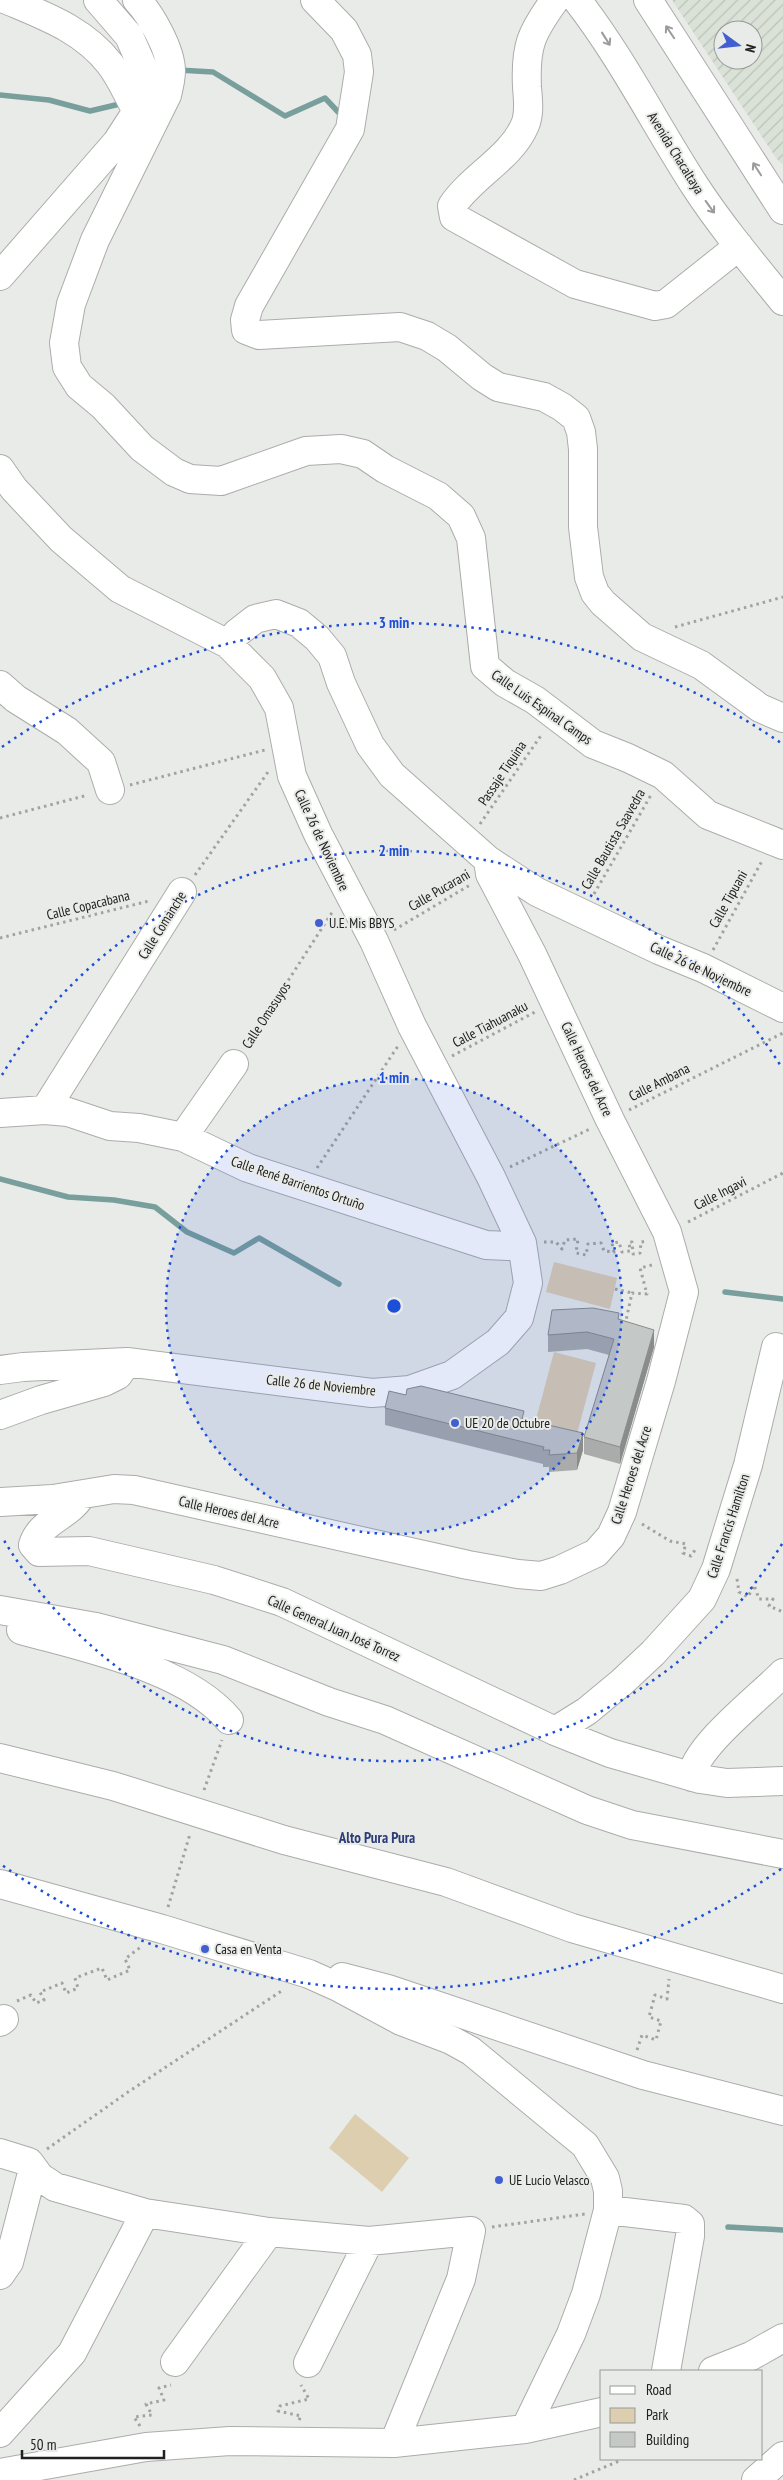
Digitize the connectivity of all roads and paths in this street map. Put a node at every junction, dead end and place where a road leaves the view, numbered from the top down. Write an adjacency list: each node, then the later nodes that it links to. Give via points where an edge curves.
1 (7, 0): 8 (street, via 62,23 88,41 111,65)
2 (98, 0): 8 (street, via 129,36 144,70)
3 (138, 0): 18 (street, Calle Luis Espinal Camps, via 157,28 170,62 167,95 95,240 71,304 64,342 67,367 79,386 103,406 142,448 174,472 190,479 220,481 306,452 341,449 363,454 438,496 461,516 471,538 485,666)
4 (315, 0): 15 (street, via 344,30 357,55 360,72 350,129 249,306 246,330 258,335 400,327 427,336 447,348 498,387 544,397 562,407 576,418 581,432 583,527 589,577 595,593 604,604)
5 (555, 0): 10 (street, via 535,27 527,52 528,114 518,139 462,192 452,206 454,217 575,284 656,306 666,304)
6 (576, 0): 10 (street, Avenida Chacaltaya, one-way to 10, via 602,34 696,187)
7 (648, 0): 9 (street, one-way to 7)
8 (137, 111): 11 (street, via 117,142)
9 (783, 210)
10 (739, 246): 12 (street, Avenida Chacaltaya)
11 (0, 276)
12 (783, 301)
13 (0, 469): 16 (street, via 14,489 61,539 120,589)
14 (783, 597): 15 (path)
15 (642, 637): 19 (street, via 701,666 760,708)
16 (228, 644): 20 (street, Calle 26 de Noviembre, via 262,678 279,708); 25 (street, Calle 26 de Noviembre, via 255,619 276,614 298,623 311,633 332,656 370,744 392,775)
17 (0, 686): 22 (street, via 67,731 100,762)
18 (555, 715): 21 (street, Calle Luis Espinal Camps, via 593,744); 25 (path, Passaje Tiquina)
19 (783, 718)
20 (287, 745): 22 (path); 26 (street, Calle 26 de Noviembre, via 292,776); 27 (path, Calle Comanche)
21 (663, 775): 24 (street, Calle Luis Espinal Camps, via 708,815); 28 (path, Calle Bautista Saavedra)
22 (110, 790): 23 (path)
23 (0, 818)
24 (778, 842): 31 (path, Calle Tipuani)
25 (482, 859): 28 (street, Calle 26 de Noviembre, via 537,892); 30 (path, Calle Pucarani); 32 (street, Calle Heroes del Acre)
26 (346, 891): 30 (street, Calle 26 de Noviembre); 36 (path, Calle Omasuyos)
27 (182, 892): 29 (path, Calle Copacabana); 38 (street, Calle Comanche)
28 (583, 914): 31 (street, Calle 26 de Noviembre)
29 (0, 938)
30 (374, 941): 34 (street, Calle 26 de Noviembre)
31 (703, 968): 33 (street, Calle 26 de Noviembre)
32 (556, 1001): 37 (path, Calle Tiahuanaku); 40 (street, Calle Heroes del Acre)
33 (783, 1008)
34 (412, 1026): 37 (street, Calle 26 de Noviembre); 44 (path)
35 (783, 1032): 40 (path, Calle Ambana)
36 (234, 1064): 41 (street, Calle Omasuyos)
37 (434, 1066): 43 (street, Calle 26 de Noviembre)
38 (45, 1110): 39 (street, Calle René Barrientos Ortuño); 41 (street, Calle René Barrientos Ortuño, via 76,1113 110,1126)
39 (0, 1114)
40 (610, 1120): 43 (path, Calle Ambana); 45 (street, Calle Heroes del Acre)
41 (183, 1137): 44 (street, Calle René Barrientos Ortuño, via 248,1168)
42 (783, 1173): 45 (path, Calle Ingavi)
43 (491, 1176): 46 (street, Calle 26 de Noviembre)
44 (304, 1187): 46 (street, Calle René Barrientos Ortuño, via 486,1244 508,1246)
45 (667, 1232): 46 (path, Calle Ingavi, via 648,1252 647,1241 641,1242 640,1253 633,1254 632,1242 629,1242 630,1251 622,1252 619,1242 612,1243 614,1252 604,1251 600,1243 588,1244 586,1255 576,1254 578,1239 565,1240 562,1249 556,1242); 55 (street, Calle Heroes del Acre, via 684,1292 661,1381 622,1512 611,1536 596,1552 579,1563 541,1576 518,1574 468,1566 134,1490 114,1489)
46 (522, 1243): 52 (street, Calle 26 de Noviembre, via 528,1283 519,1318 498,1342 452,1375 410,1390 372,1393)
47 (650, 1259): 49 (path, via 652,1266 640,1268 647,1294)
48 (615, 1289): 49 (path)
49 (632, 1293): 50 (path)
50 (624, 1328)
51 (776, 1347): 61 (street, Calle Francis Hamilton, via 748,1465 716,1569 702,1599 622,1682)
52 (127, 1362): 53 (street, Calle 26 de Noviembre); 54 (street, via 118,1375 104,1382)
53 (0, 1370)
54 (0, 1415)
55 (81, 1496): 56 (street, Calle Heroes del Acre); 61 (street, Calle General Juan José Torrez, via 74,1506 36,1535 33,1545 39,1552 89,1552 125,1558 214,1580 282,1602)
56 (0, 1502)
57 (0, 1610): 65 (street, via 96,1627 223,1660 329,1702 385,1720 587,1810 641,1827)
58 (0, 1625): 60 (street, via 118,1658 188,1686 220,1709)
59 (783, 1673): 63 (street, via 711,1741 699,1756)
60 (229, 1720)
61 (555, 1732): 63 (street, Calle General Juan José Torrez, via 610,1753)
62 (0, 1758): 67 (street, via 112,1786 284,1840 446,1882 562,1925)
63 (692, 1777): 64 (street, Calle General Juan José Torrez, via 727,1783)
64 (783, 1782)
65 (783, 1854)
66 (0, 1884): 68 (street)
67 (671, 1958): 69 (street); 70 (path, via 667,1999 655,1994 649,2017 661,2021 656,2040 642,2035 632,2067 644,2070)
68 (309, 1974): 70 (street, via 334,1975 388,1989); 74 (path, via 240,2016); 75 (street, via 401,2021 471,2051 585,2145 605,2178)
69 (783, 1989)
70 (643, 2076): 71 (street)
71 (783, 2111)
72 (0, 2152): 74 (street)
73 (0, 2163): 74 (street)
74 (31, 2165): 76 (street, via 40,2177 55,2187); 80 (street)
75 (608, 2210): 77 (path); 84 (street, via 678,2218 690,2224); 89 (street, via 591,2277 571,2334)
76 (145, 2213): 78 (street); 90 (street, via 72,2353)
77 (471, 2231): 79 (street); 91 (street, via 461,2279)
78 (269, 2232): 79 (street); 82 (street)
79 (369, 2240): 83 (street)
80 (3, 2267)
81 (783, 2338): 85 (street, via 751,2356)
82 (175, 2362): 88 (path, via 179,2383 159,2388 164,2400 146,2404 152,2416 134,2417 142,2430)
83 (308, 2362): 87 (path, via 317,2379 299,2382 309,2399 280,2406 278,2411 301,2416)
84 (666, 2370)
85 (716, 2370)
86 (600, 2412): 89 (street)
87 (297, 2424)
88 (136, 2430)
89 (525, 2430): 91 (street)
90 (0, 2433)
91 (394, 2443): 94 (street, via 230,2441 146,2447)
92 (783, 2456): 98 (street)
93 (619, 2461): 97 (path)
94 (68, 2462): 95 (street); 96 (street, via 62,2474)
95 (0, 2473)
96 (45, 2480)
97 (574, 2480)
98 (756, 2480)

